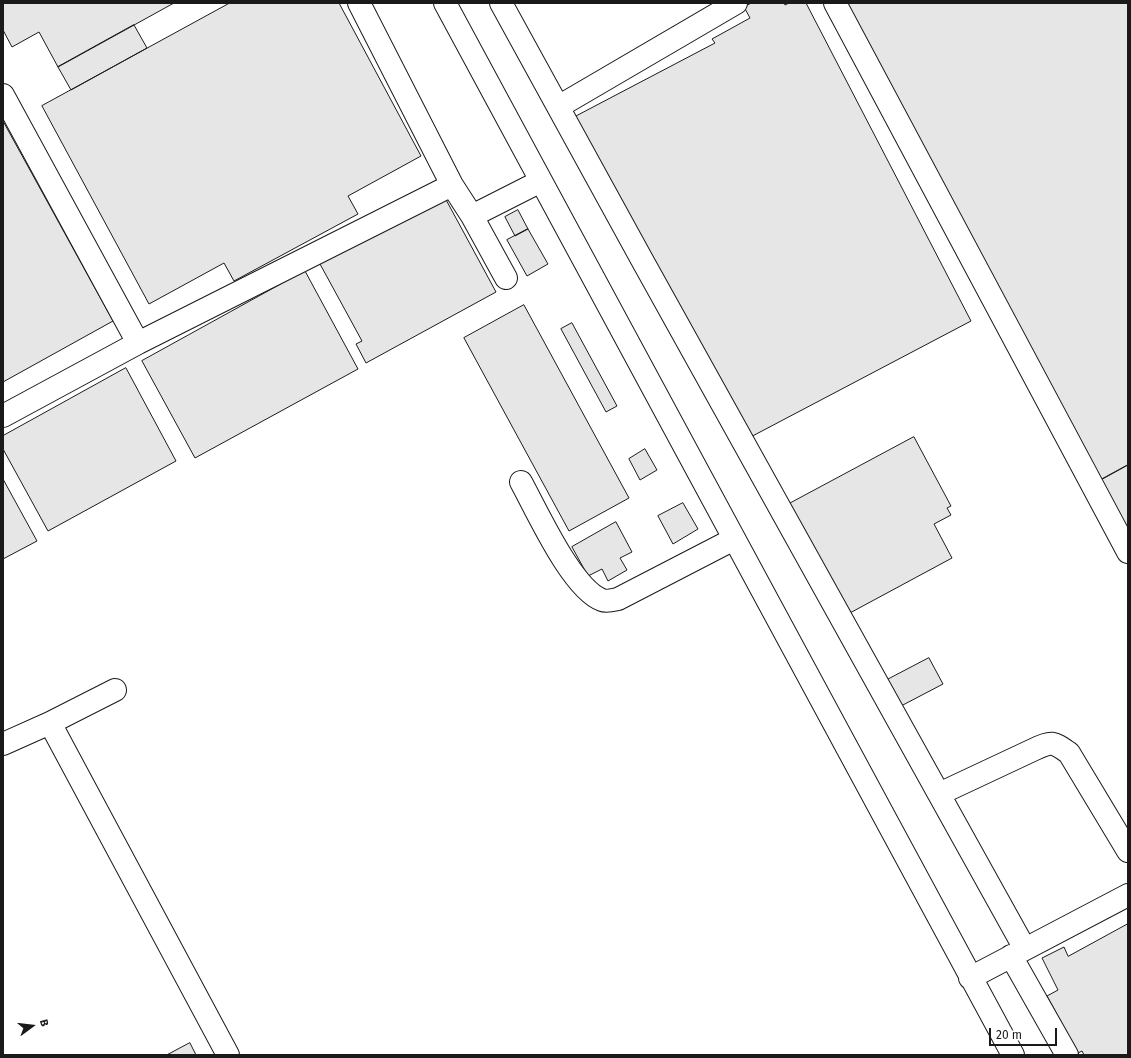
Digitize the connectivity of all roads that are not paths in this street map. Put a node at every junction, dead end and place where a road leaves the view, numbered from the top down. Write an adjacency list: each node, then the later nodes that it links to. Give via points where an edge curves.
1 (359, 3): 9 (street)
2 (445, 3): 8 (street)
3 (501, 3): 7 (street)
4 (736, 3): 7 (street)
5 (835, 3): 16 (street)
6 (3, 94): 12 (street)
7 (558, 107): 20 (street)
8 (541, 181): 10 (street); 15 (street)
9 (452, 185): 10 (street); 12 (street)
10 (472, 216): 11 (street)
11 (506, 278)
12 (138, 343): 13 (street)
13 (3, 416)
14 (521, 482): 15 (street, via 566,565 588,592 604,601 618,599)
15 (734, 539): 24 (street)
16 (1128, 552)
17 (115, 690): 18 (street)
18 (50, 722): 19 (street); 25 (street)
19 (3, 744)
20 (939, 794): 21 (street, via 1035,748 1048,743 1056,744 1069,753); 23 (street)
21 (1128, 851)
22 (1128, 895): 23 (street)
23 (1018, 953): 24 (street); 27 (street)
24 (970, 978): 26 (street)
25 (228, 1055)
26 (1013, 1055)
27 (1067, 1055)

